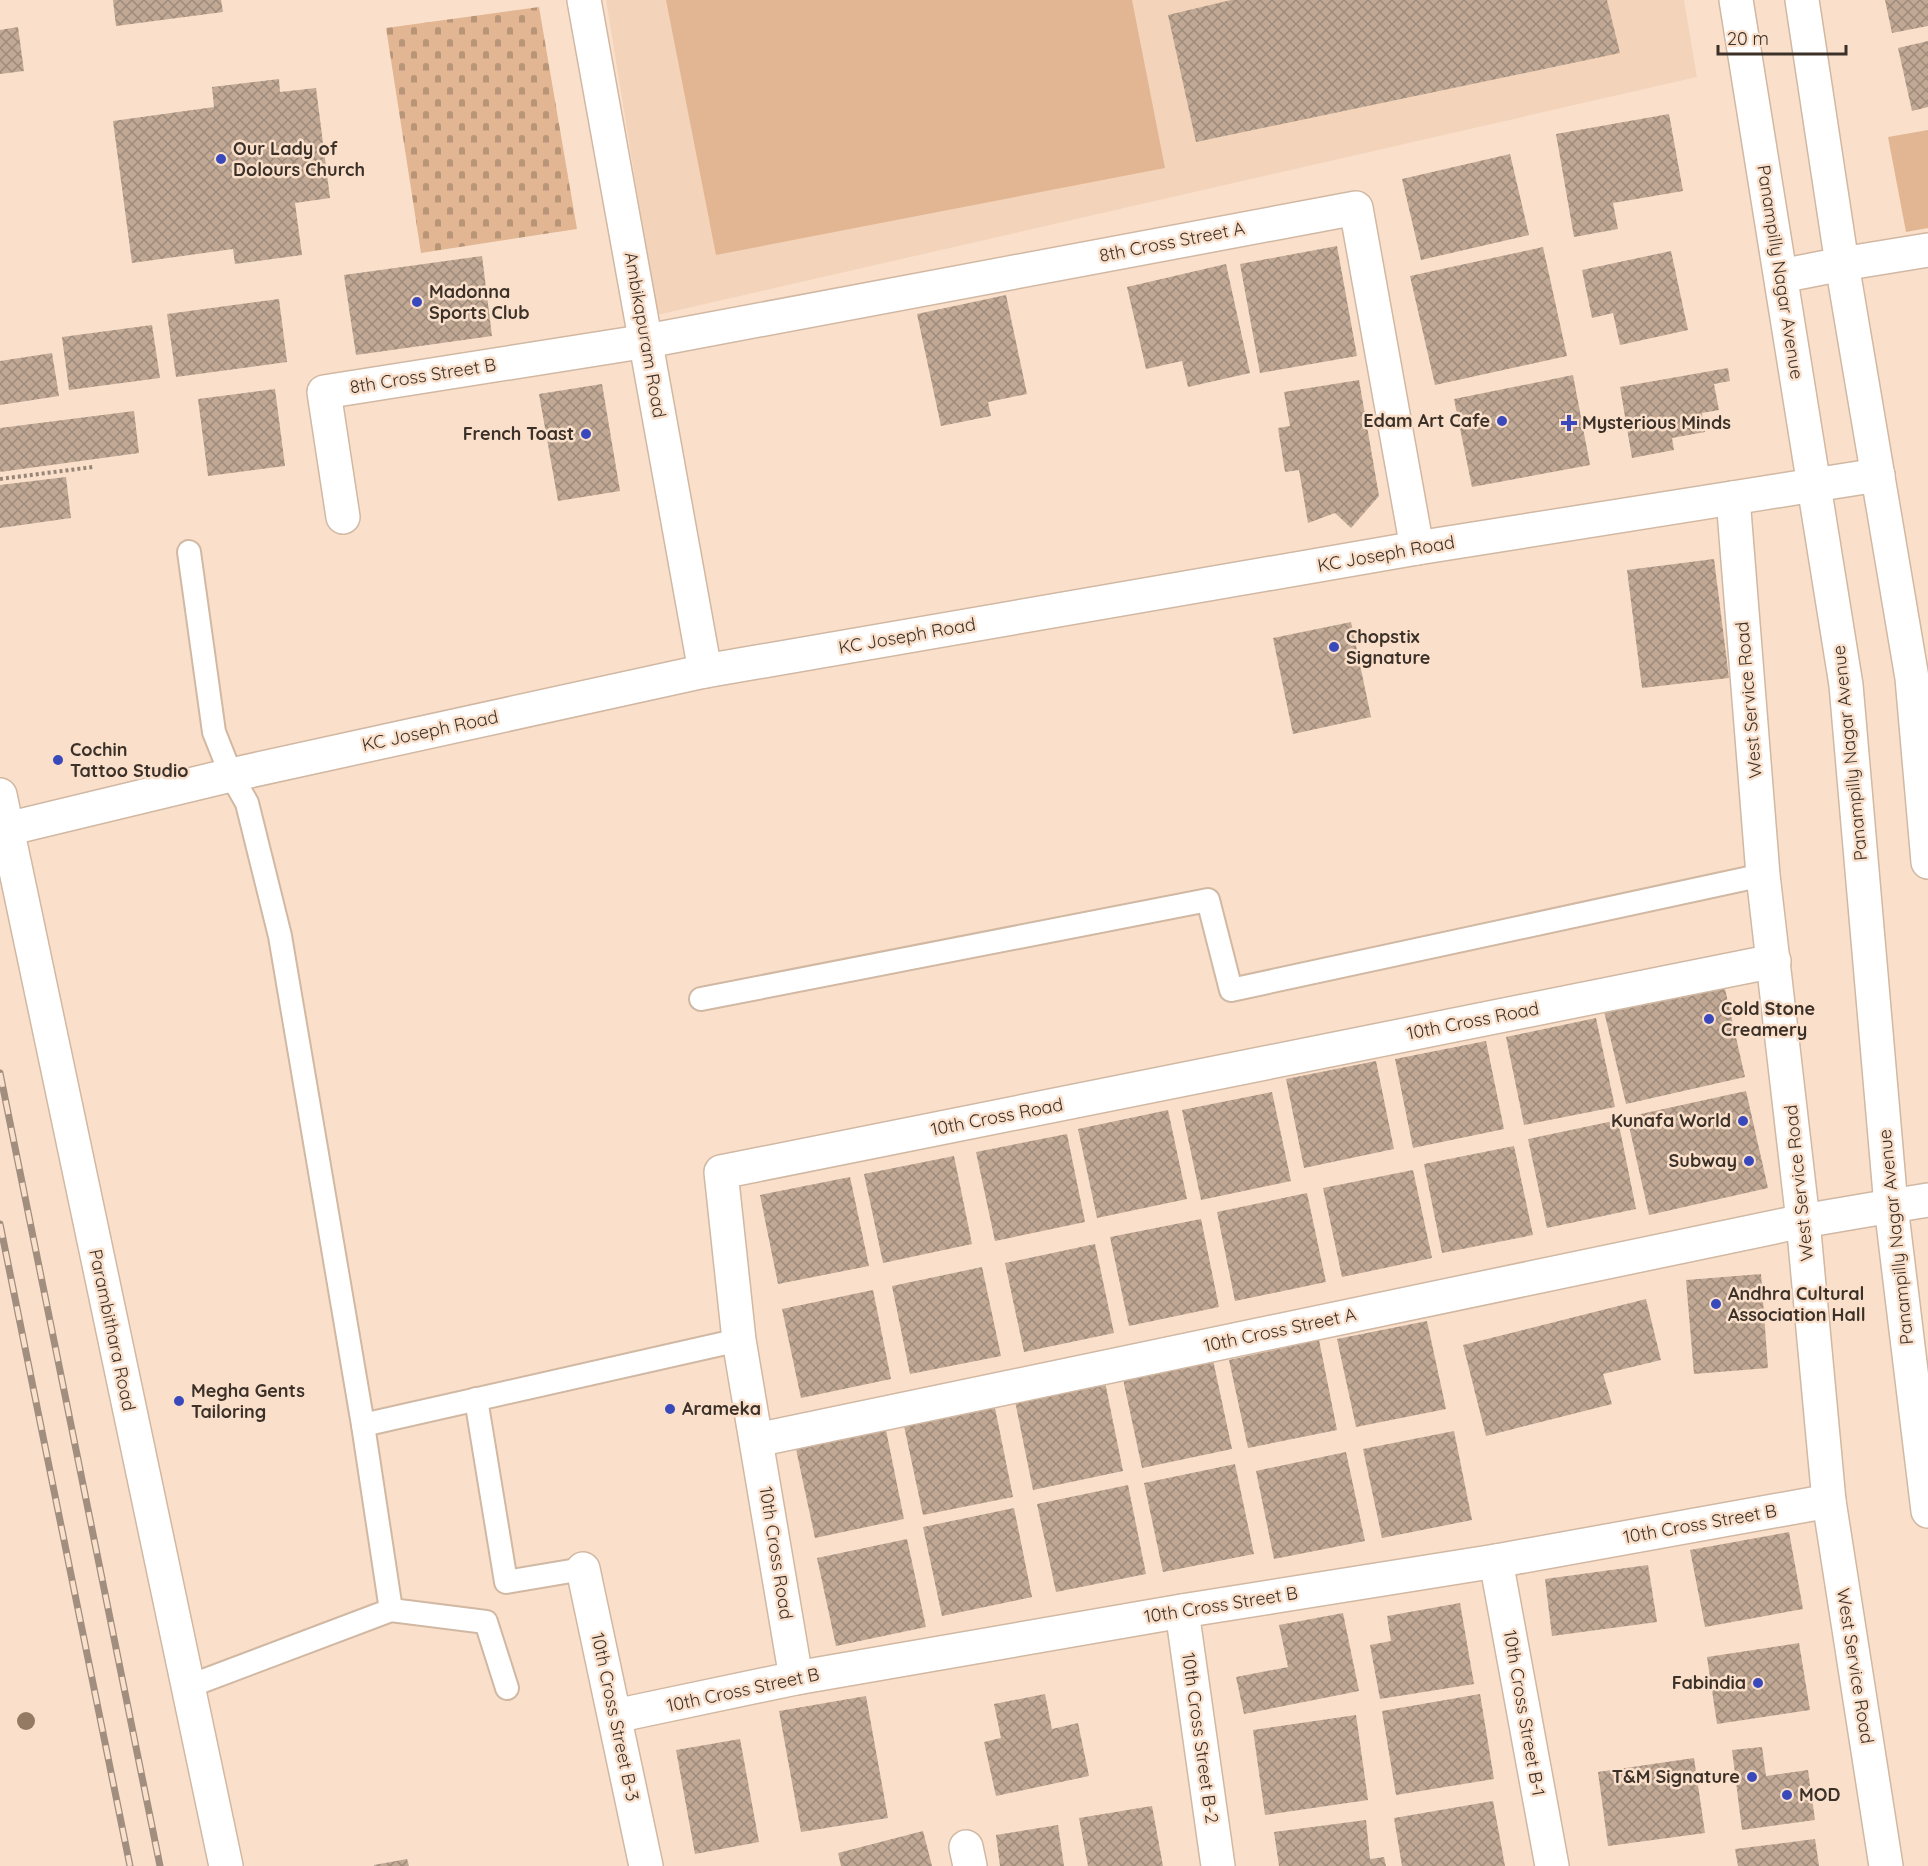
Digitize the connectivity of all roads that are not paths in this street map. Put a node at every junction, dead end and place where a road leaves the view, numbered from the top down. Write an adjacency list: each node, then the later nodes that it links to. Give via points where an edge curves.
1 (584, 0): 7 (street, Ambikapuram Road)
2 (1737, 0): 6 (street, Panampilly Nagar Avenue)
3 (1802, 0): 5 (street)
4 (1928, 250): 5 (street)
5 (1842, 264): 6 (street); 8 (street)
6 (1781, 276): 9 (street, Panampilly Nagar Avenue)
7 (647, 341): 11 (street, 8th Cross Street B, via 324,392); 12 (street, 8th Cross Street A, via 1356,208); 14 (street, Ambikapuram Road)
8 (1878, 475): 9 (street, KC Joseph Road); 18 (street, via 1912,678)
9 (1814, 485): 10 (street, KC Joseph Road); 23 (street, Panampilly Nagar Avenue, via 1846,685)
10 (1733, 498): 12 (street, KC Joseph Road); 19 (street, West Service Road)
11 (343, 517)
12 (1417, 548): 14 (street, KC Joseph Road)
13 (189, 552): 15 (lane, via 214,732)
14 (705, 671): 15 (street, KC Joseph Road)
15 (231, 775): 17 (street, KC Joseph Road); 27 (lane, via 247,803 280,936)
16 (0, 795): 17 (street, Parambithara Road)
17 (7, 829): 36 (street, Parambithara Road)
18 (1928, 862)
19 (1763, 875): 20 (street, West Service Road); 21 (lane, via 1232,990 1208,900)
20 (1774, 961): 24 (street, West Service Road); 25 (street, 10th Cross Road, via 721,1172)
21 (701, 999)
22 (1928, 1200): 23 (street)
23 (1891, 1206): 24 (street); 30 (street, Panampilly Nagar Avenue)
24 (1803, 1221): 28 (street, 10th Cross Street A); 29 (street, West Service Road)
25 (739, 1340): 26 (lane); 28 (street, 10th Cross Road)
26 (476, 1399): 27 (lane); 32 (lane, via 506,1582)
27 (363, 1425): 33 (lane)
28 (757, 1440): 35 (street, 10th Cross Road)
29 (1829, 1501): 31 (street, 10th Cross Street B); 43 (street, West Service Road)
30 (1928, 1511)
31 (1496, 1561): 34 (street, 10th Cross Street B); 42 (street, 10th Cross Street B-1)
32 (583, 1569): 38 (street, 10th Cross Street B-3)
33 (391, 1610): 36 (lane); 37 (lane, via 486,1622)
34 (1182, 1611): 35 (street, 10th Cross Street B); 41 (street, 10th Cross Street B-2)
35 (796, 1678): 38 (street, 10th Cross Street B)
36 (187, 1687): 39 (street, Parambithara Road)
37 (507, 1688)
38 (615, 1716): 40 (street, 10th Cross Street B-3)
39 (226, 1866)
40 (646, 1866)
41 (1218, 1866)
42 (1552, 1866)
43 (1886, 1866)

